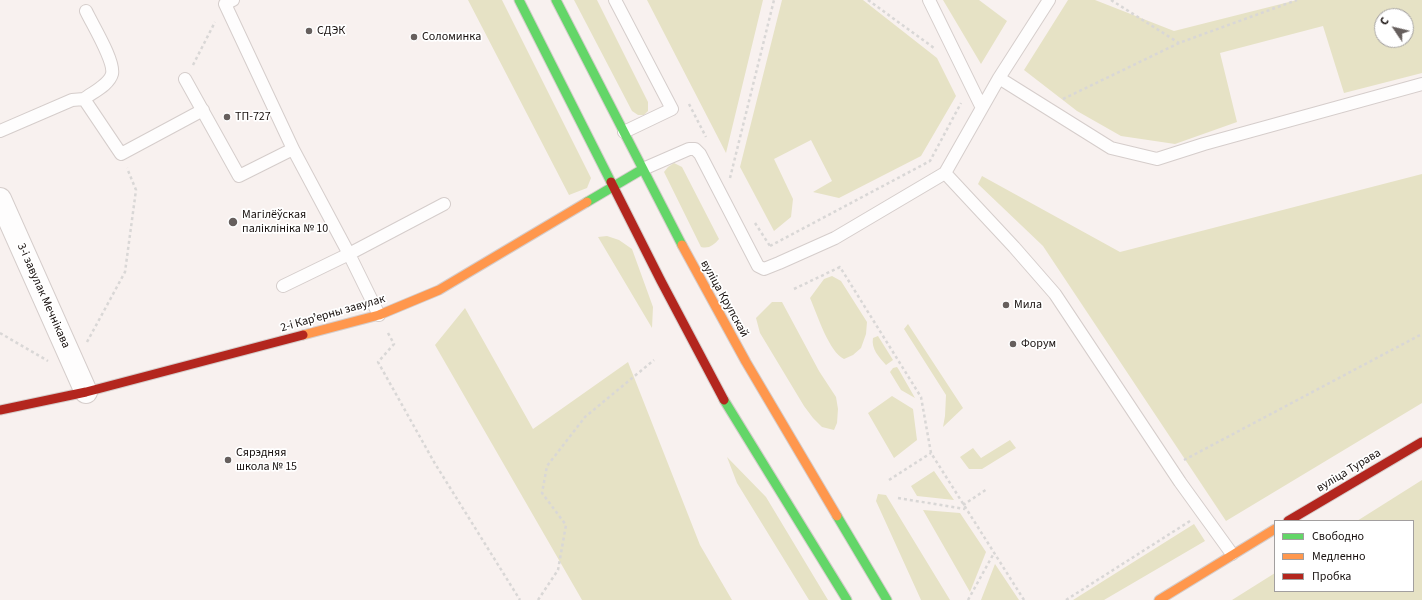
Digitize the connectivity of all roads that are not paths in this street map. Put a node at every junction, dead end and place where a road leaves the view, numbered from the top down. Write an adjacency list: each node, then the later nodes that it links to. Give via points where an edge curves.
1 (518, 0): 19 (main road)
2 (556, 0): 15 (main road, вуліца Крупскай)
3 (615, 0): 15 (lane, via 672,108)
4 (929, 0): 12 (lane)
5 (1049, 0): 8 (lane)
6 (229, 2): 16 (lane)
7 (86, 11): 11 (lane, via 111,62 112,74 104,85)
8 (999, 78): 10 (lane, via 1111,148 1157,159); 12 (lane)
9 (185, 80): 13 (lane)
10 (1422, 84)
11 (84, 99): 13 (lane, via 121,154); 14 (lane, via 72,100)
12 (982, 108): 18 (lane)
13 (203, 110): 16 (lane, via 239,176)
14 (0, 131)
15 (624, 132): 17 (main road, вуліца Крупскай)
16 (293, 149): 22 (lane)
17 (643, 169): 18 (lane, via 689,149 695,149 700,154 758,266 764,269 835,238); 19 (main road, 2-і Карʼерны завулак); 32 (main road, вуліца Крупскай, via 692,266 746,362)
18 (945, 173): 30 (lane, via 1055,294)
19 (612, 187): 24 (main road, 2-і Карʼерны завулак, via 439,290); 31 (main road, via 728,408)
20 (0, 199): 25 (street, 3-і завулак Мечнікава, via 64,365)
21 (444, 204): 22 (lane)
22 (349, 254): 23 (lane); 24 (lane)
23 (283, 286)
24 (379, 315): 25 (main road, 2-і Карʼерны завулак)
25 (86, 392): 26 (main road, 2-і Карʼерны завулак)
26 (0, 410)
27 (1422, 442): 28 (main road, вуліца Турава)
28 (1290, 520)
29 (1274, 530): 30 (main road)
30 (1232, 554): 33 (main road)
31 (847, 600)
32 (887, 600)
33 (1159, 600)

